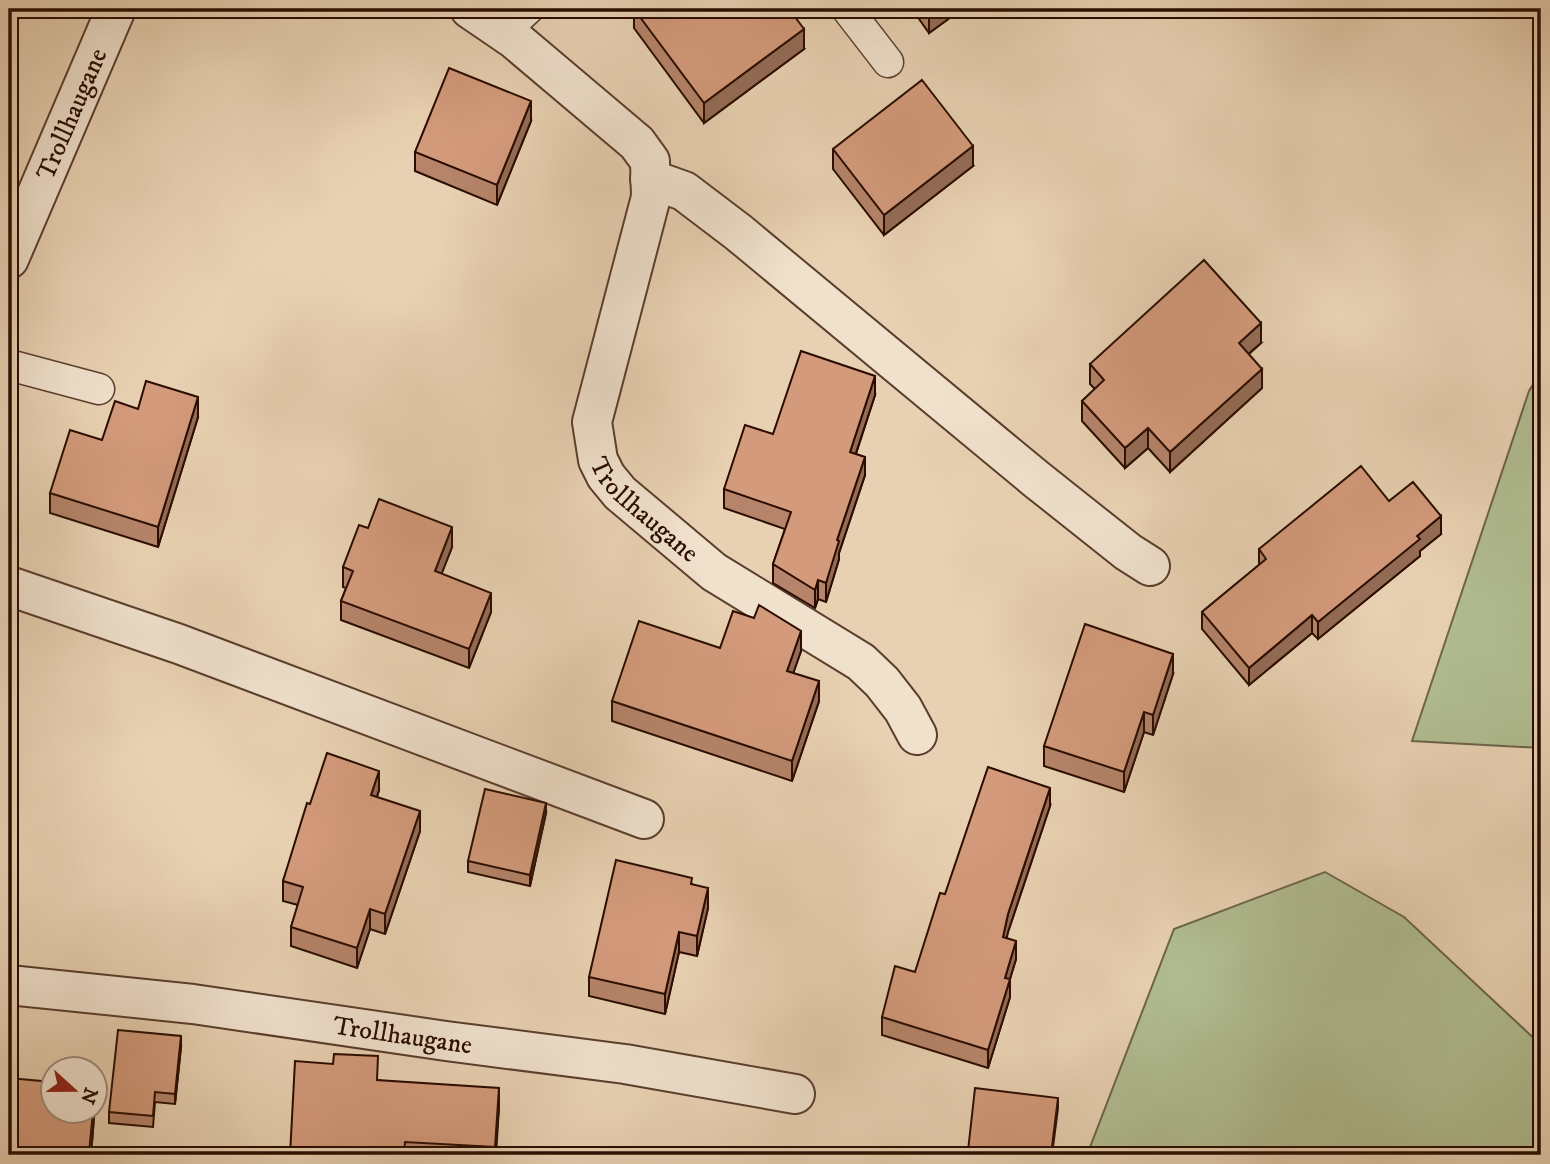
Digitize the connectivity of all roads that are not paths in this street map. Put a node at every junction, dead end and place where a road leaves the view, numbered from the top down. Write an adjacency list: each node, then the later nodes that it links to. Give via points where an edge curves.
1 (116, 9): 7 (street, Trollhaugane)
2 (470, 9): 4 (street, Trollhaugane)
3 (847, 9): 5 (lane)
4 (516, 20): 6 (street, Trollhaugane, via 637,143 650,161)
5 (888, 62)
6 (650, 179): 10 (street, via 684,191 738,232 1036,479); 12 (street, Trollhaugane, via 651,197 592,422 598,460 620,493 714,572 861,662 903,709)
7 (9, 259)
8 (9, 365): 9 (lane)
9 (99, 389)
10 (1150, 566)
11 (9, 586): 13 (street, via 179,644)
12 (917, 735)
13 (645, 819)
14 (9, 985): 15 (street, Trollhaugane, via 193,1004 625,1064)
15 (795, 1094)

